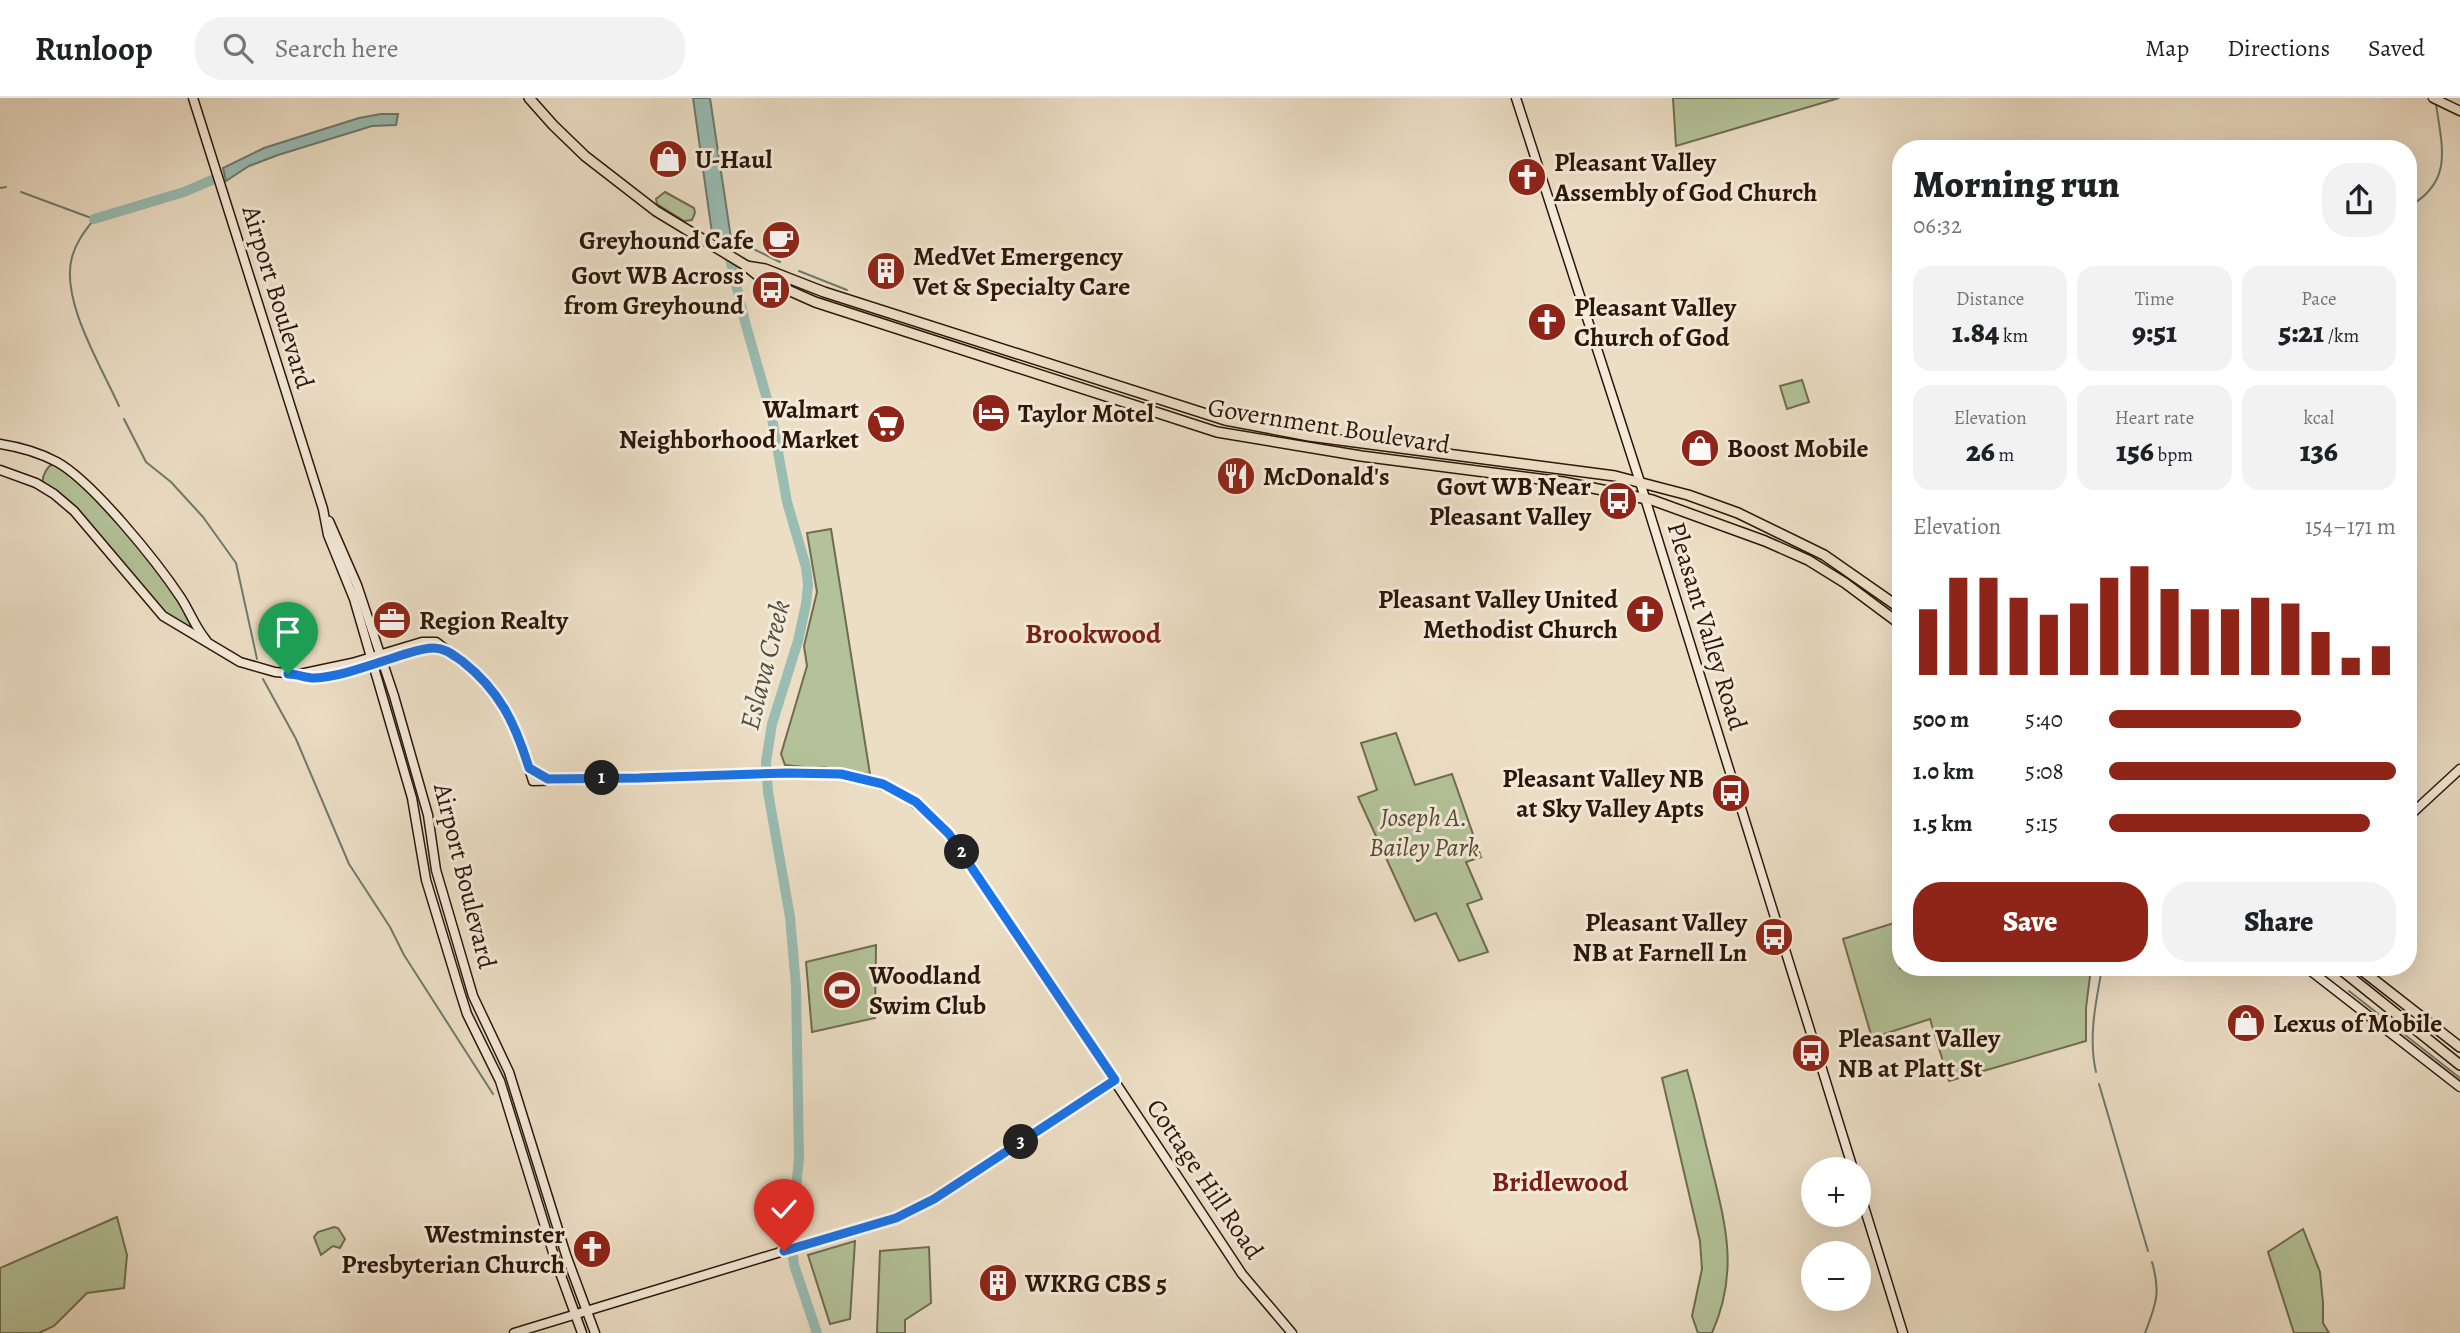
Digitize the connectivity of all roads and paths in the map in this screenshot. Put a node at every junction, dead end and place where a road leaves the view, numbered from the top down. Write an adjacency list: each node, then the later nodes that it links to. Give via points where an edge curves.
1 (193, 98): 11 (street, Airport Boulevard)
2 (529, 98): 6 (main road, Government Boulevard, via 612,178 659,213)
3 (1516, 98): 9 (street, Pleasant Valley Road)
4 (2437, 100): 5 (street)
5 (2460, 111)
6 (745, 265): 9 (main road, Government Boulevard, via 1225,420); 10 (main road, Government Boulevard, via 761,278 815,302 1217,432)
7 (1, 444): 14 (street, via 48,458 81,480 145,550)
8 (0, 470): 14 (street, via 64,501 158,611)
9 (1640, 482): 10 (street, Pleasant Valley Road); 12 (main road, Government Boulevard, via 1738,513 1801,543)
10 (1645, 498): 13 (main road, Government Boulevard, via 1808,560); 28 (street, Pleasant Valley Road)
11 (323, 509): 15 (street, Airport Boulevard, via 354,576); 16 (street, Airport Boulevard)
12 (1892, 602)
13 (1892, 618)
14 (210, 645): 16 (street, via 247,664 312,679)
15 (382, 658): 16 (street); 17 (street, via 427,648 449,652 477,673 509,713); 30 (street, Airport Boulevard, via 421,787 436,870 473,996 509,1072)
16 (372, 661): 31 (street, Airport Boulevard, via 412,798 426,880 460,992 499,1082)
17 (529, 768): 19 (street); 19 (street, Cottage Hill Road, via 533,780)
18 (2460, 769): 20 (street)
19 (548, 779): 26 (street, Cottage Hill Road, via 824,772 872,780 916,802 967,858)
20 (2417, 809)
21 (2317, 976): 27 (street)
22 (2349, 976): 25 (main road)
23 (2369, 976): 24 (main road)
24 (2460, 1047)
25 (2460, 1065)
26 (1115, 1080): 30 (street, via 909,1213); 35 (street, Cottage Hill Road, via 1242,1274)
27 (2460, 1087)
28 (1849, 1157)
29 (1870, 1227): 36 (street)
30 (586, 1310): 31 (street); 34 (street, Airport Boulevard)
31 (576, 1313): 32 (street); 33 (street, Airport Boulevard)
32 (514, 1333)
33 (582, 1333)
34 (595, 1333)
35 (1292, 1333)
36 (1903, 1333)

